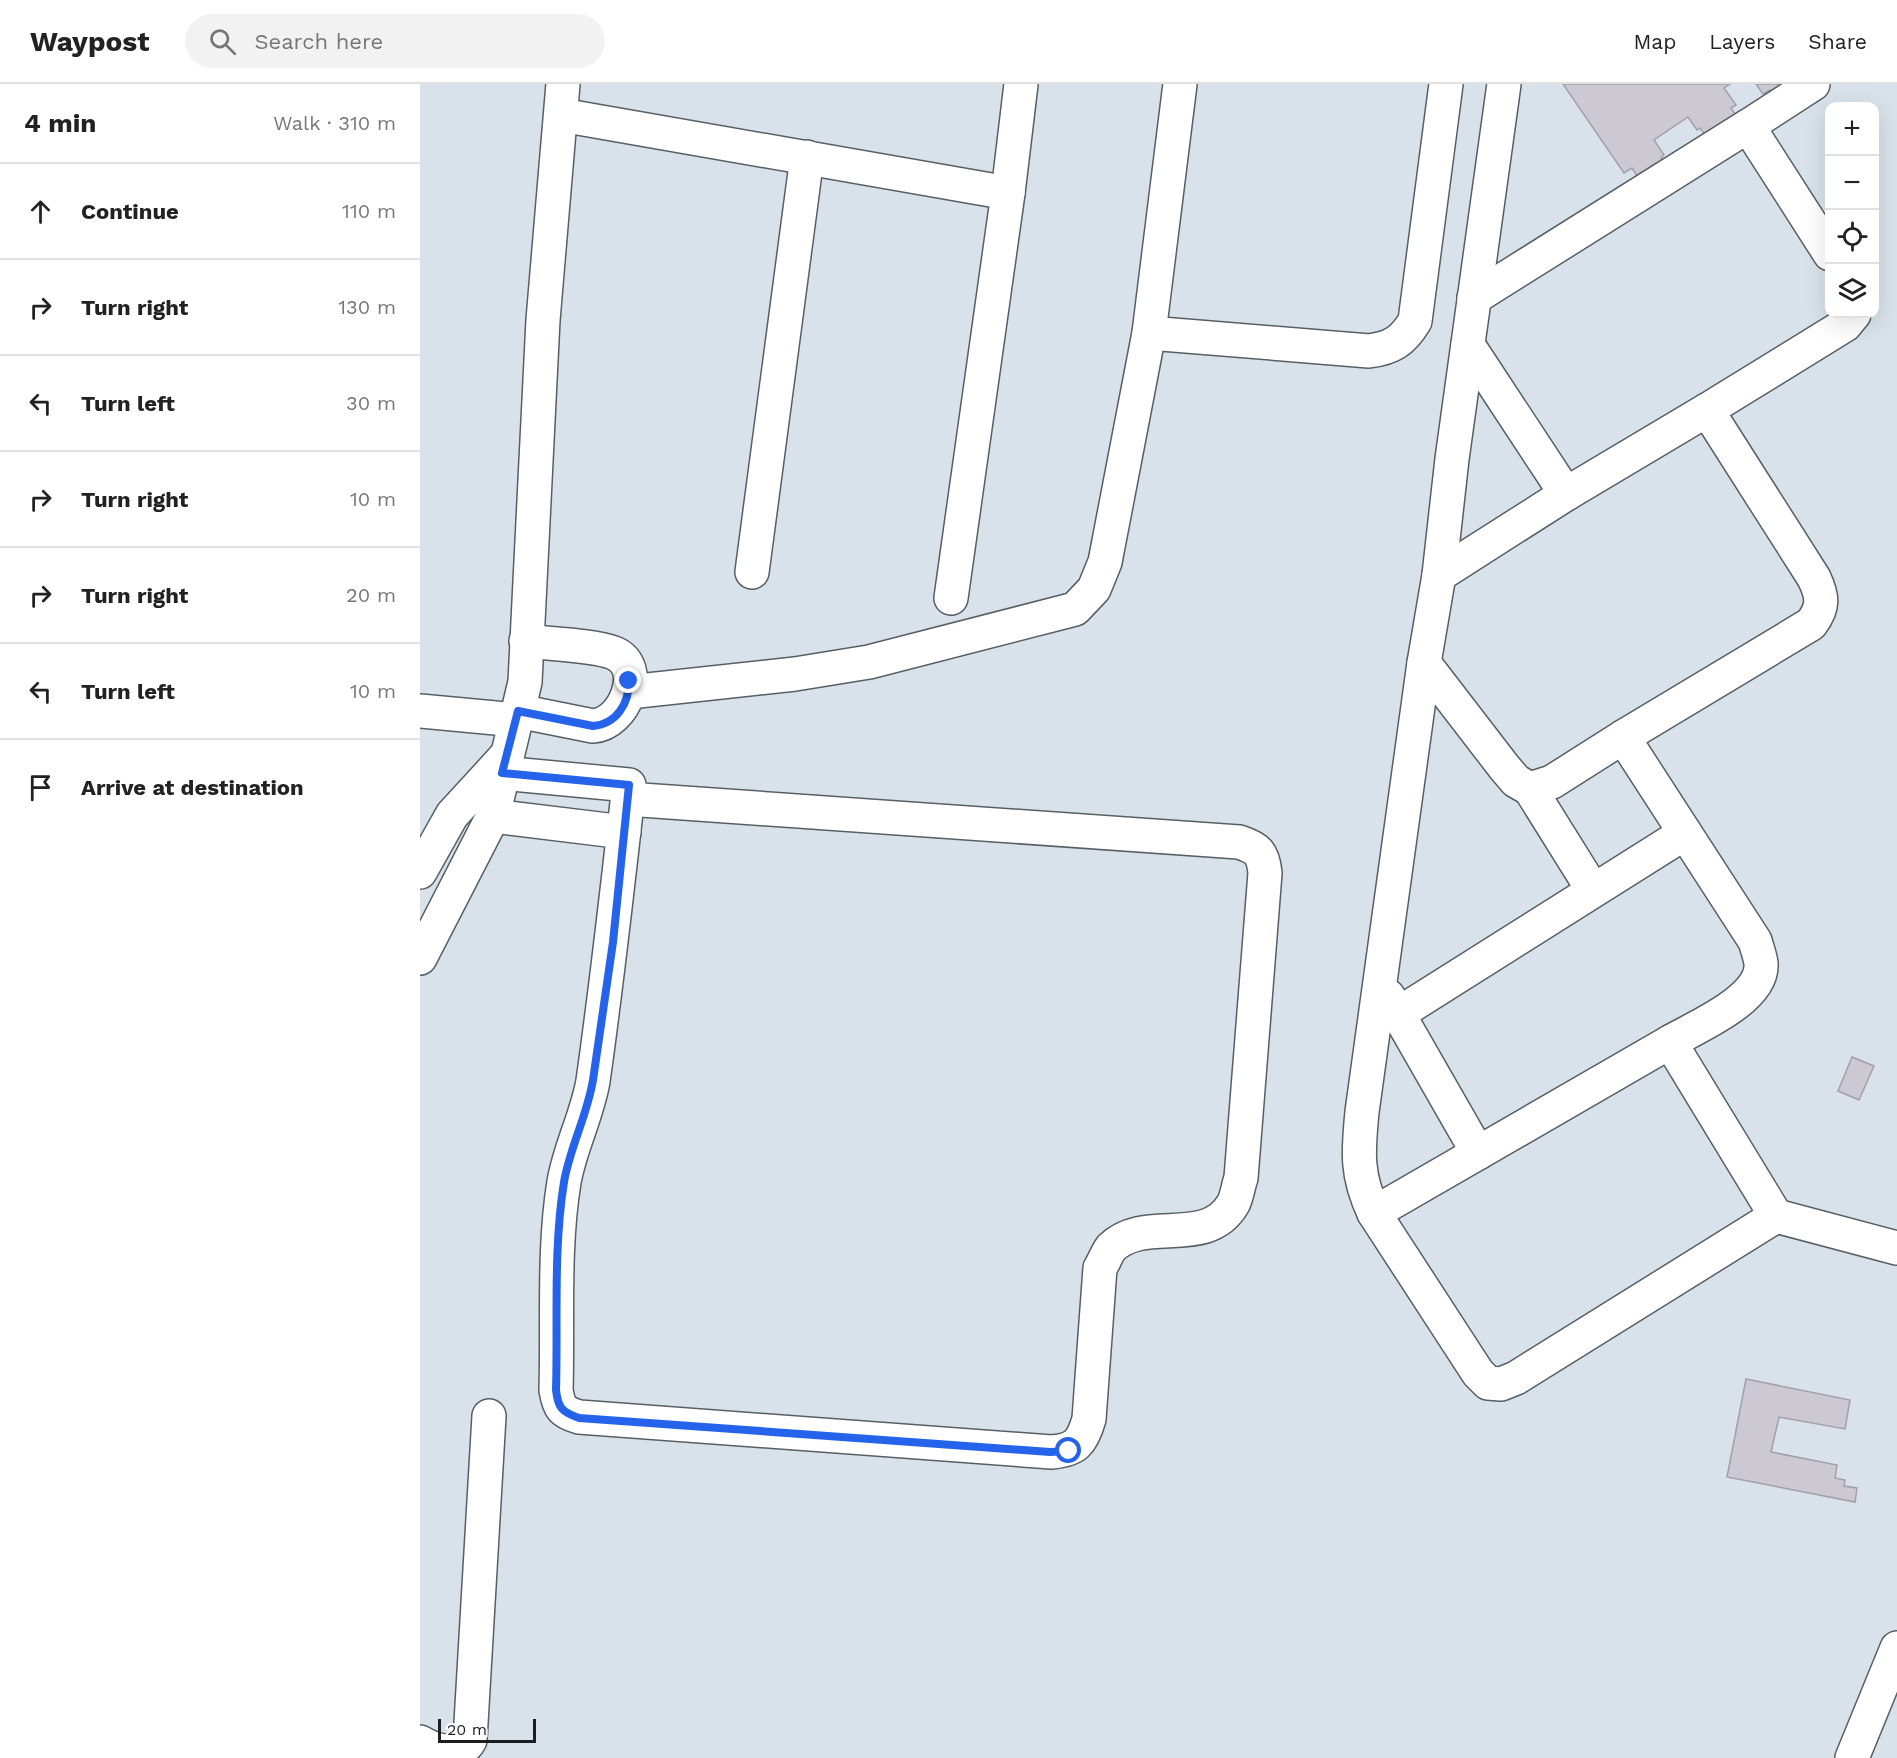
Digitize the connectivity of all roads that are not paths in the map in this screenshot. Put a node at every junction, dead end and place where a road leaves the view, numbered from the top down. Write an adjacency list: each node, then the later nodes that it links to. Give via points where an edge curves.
1 (1020, 84): 9 (street)
2 (1180, 84): 13 (street)
3 (1446, 84): 13 (street, via 1415,321 1403,340 1385,349 1369,351)
4 (1504, 84): 11 (street)
5 (1813, 84): 7 (street)
6 (562, 99): 8 (street); 20 (street, via 543,320)
7 (1748, 126): 10 (street); 11 (street)
8 (807, 157): 9 (street); 17 (street)
9 (1008, 194): 19 (street)
10 (1825, 246)
11 (1474, 298): 14 (street)
12 (1851, 318): 15 (street)
13 (1149, 333): 22 (street, via 1105,562 1094,590 1075,609 869,662)
14 (1468, 345): 16 (street); 18 (street)
15 (1707, 410): 16 (street); 25 (street, via 1814,578 1821,594 1821,610 1811,624)
16 (1566, 494): 18 (street)
17 (752, 572)
18 (1440, 575): 21 (street)
19 (951, 598)
20 (526, 641): 22 (street, via 615,653 626,665); 24 (street, via 525,682)
21 (1424, 663): 27 (street, via 1504,767); 35 (street)
22 (629, 692): 24 (street, via 616,716 604,725)
23 (420, 711): 24 (street)
24 (517, 715): 26 (street)
25 (1623, 737): 27 (street, via 1551,782); 31 (street)
26 (504, 765): 28 (street, via 629,785); 29 (street); 32 (street, via 452,815)
27 (1530, 789): 33 (street)
28 (627, 799): 30 (street); 30 (street, via 1239,842 1257,848 1264,858 1241,1178 1233,1204 1218,1221 1197,1230 1130,1236 1111,1248 1100,1268 1089,1419 1083,1438 1069,1451 579,1418 558,1407 560,1216 571,1154 590,1102)
29 (493, 816): 30 (street); 34 (street)
30 (624, 832)
31 (1685, 833): 33 (street); 37 (street, via 1755,941 1761,965 1754,988 1739,1002)
32 (420, 872)
33 (1593, 890): 36 (street)
34 (420, 958)
35 (1380, 983): 36 (street); 39 (street, via 1358,1154 1365,1193)
36 (1398, 1014): 38 (street)
37 (1670, 1042): 38 (street); 40 (street)
38 (1478, 1153): 39 (street)
39 (1374, 1213): 40 (street, via 1478,1373 1488,1383 1500,1384 1526,1372)
40 (1776, 1215): 41 (street)
41 (1897, 1248)
42 (489, 1416): 44 (street, via 470,1740 467,1749 456,1755 445,1755)
43 (1897, 1648): 45 (street)
44 (420, 1742)
45 (1852, 1758)

